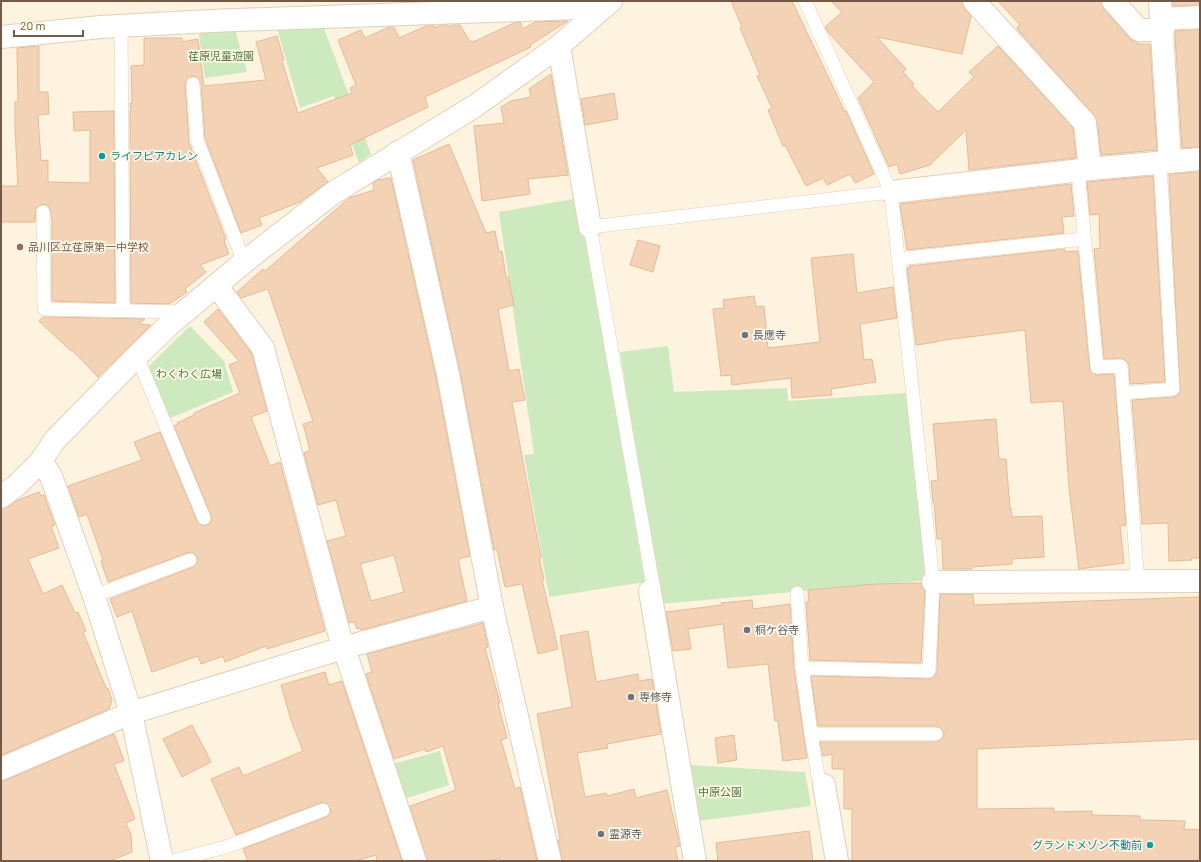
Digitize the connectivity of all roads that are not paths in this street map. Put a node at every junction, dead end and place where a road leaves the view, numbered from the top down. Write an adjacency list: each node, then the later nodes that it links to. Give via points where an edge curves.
1 (805, 1): 15 (lane)
2 (974, 1): 14 (street, via 1085,123)
3 (1113, 1): 5 (street, via 1139,30)
4 (607, 4): 7 (street); 9 (street)
5 (1162, 17): 6 (street); 13 (street)
6 (1200, 17)
7 (121, 26): 8 (street); 22 (lane)
8 (1, 37)
9 (559, 46): 11 (street, via 476,106); 17 (street)
10 (193, 84): 20 (lane, via 197,140)
11 (398, 152): 20 (street, via 333,192); 36 (street, via 448,374)
12 (1200, 159): 13 (street)
13 (1165, 162): 14 (street); 25 (lane, via 1174,389)
14 (1084, 170): 15 (street); 18 (lane)
15 (891, 192): 17 (lane); 19 (lane)
16 (43, 212): 22 (lane, via 44,309)
17 (590, 227): 33 (lane, via 654,590)
18 (1084, 239): 19 (lane); 25 (lane, via 1097,367 1121,366)
19 (898, 259): 31 (lane)
20 (244, 262): 21 (street)
21 (216, 285): 23 (street); 37 (street, via 263,348)
22 (123, 310): 23 (lane)
23 (184, 312): 24 (street)
24 (137, 356): 26 (street, via 54,441); 28 (lane)
25 (1122, 393): 32 (lane)
26 (41, 461): 27 (street); 35 (street, via 51,476)
27 (1, 497)
28 (204, 518)
29 (190, 560): 35 (lane)
30 (1200, 581): 32 (street)
31 (933, 582): 32 (street); 38 (lane, via 929,671)
32 (1138, 582)
33 (650, 591): 49 (street)
34 (797, 593): 38 (lane)
35 (94, 596): 39 (street)
36 (492, 608): 37 (street); 48 (street)
37 (343, 648): 39 (street); 47 (street)
38 (802, 668): 40 (lane)
39 (132, 713): 42 (street); 45 (street)
40 (811, 734): 41 (lane); 43 (lane, via 818,776)
41 (936, 734)
42 (1, 769)
43 (824, 785): 50 (street)
44 (323, 810): 46 (lane, via 229,846)
45 (162, 861)
46 (173, 861)
47 (415, 861)
48 (550, 861)
49 (695, 861)
50 (837, 861)

